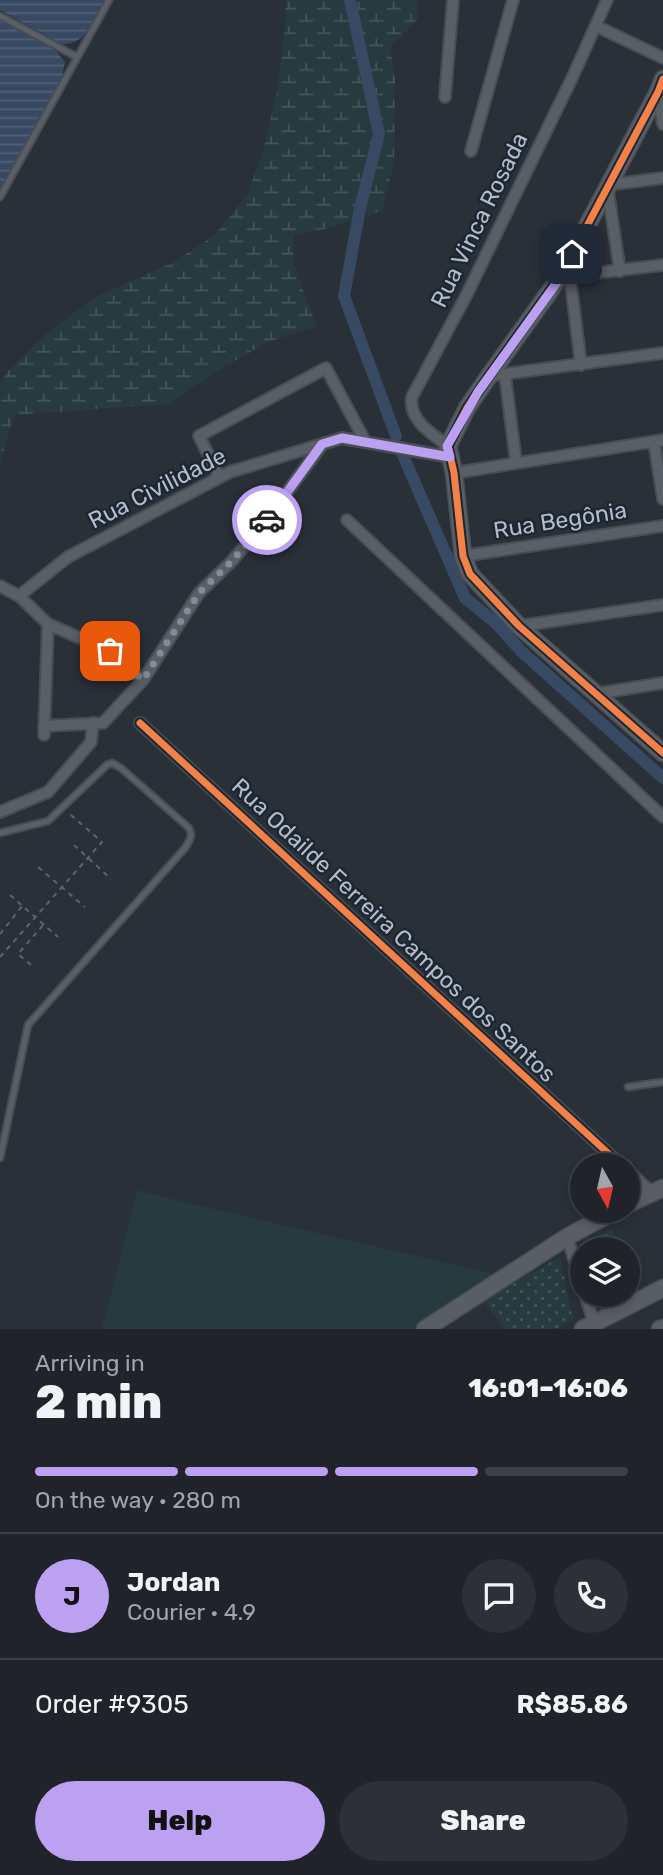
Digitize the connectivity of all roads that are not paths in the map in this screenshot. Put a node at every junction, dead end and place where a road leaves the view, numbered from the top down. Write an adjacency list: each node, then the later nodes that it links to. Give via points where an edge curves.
1 (109, 0): 7 (lane)
2 (453, 0): 10 (street)
3 (513, 0): 12 (street)
4 (607, 0): 6 (street, Rua Vinca Rosada)
5 (0, 16): 7 (lane)
6 (596, 26): 8 (street); 25 (street, Rua Vinca Rosada, via 466,296 412,397 413,413)
7 (77, 58): 15 (lane)
8 (663, 58)
9 (661, 88): 11 (street); 14 (street)
10 (445, 97)
11 (663, 124)
12 (471, 151)
13 (663, 178): 14 (street)
14 (607, 185): 17 (street); 18 (street)
15 (0, 197)
16 (663, 265): 17 (street)
17 (620, 271): 18 (street)
18 (565, 277): 20 (street); 21 (street)
19 (663, 353): 20 (street)
20 (581, 365): 21 (street)
21 (497, 376): 25 (street, via 467,408); 26 (street)
22 (365, 441): 24 (street, Rua Civilidade, via 342,438); 25 (street, Rua Civilidade); 27 (street, via 326,368 200,436)
23 (659, 441): 26 (street, Rua Civilidade); 28 (street)
24 (322, 444): 27 (street, Rua Civilidade); 37 (street, via 267,519 199,593)
25 (450, 459): 26 (street, Rua Civilidade); 31 (street)
26 (516, 462)
27 (219, 476): 33 (street, Rua Civilidade, via 68,557)
28 (663, 499)
29 (347, 520): 44 (street)
30 (663, 526): 31 (street, Rua Begônia)
31 (463, 556): 36 (street, via 475,580)
32 (0, 586): 33 (street)
33 (19, 596): 35 (street)
34 (663, 605): 36 (street)
35 (48, 624): 37 (street, via 110,651); 40 (street, via 44,731)
36 (519, 626): 39 (street)
37 (143, 680): 40 (street, via 103,723)
38 (663, 682): 39 (street)
39 (594, 694): 42 (street)
40 (93, 723): 43 (street, via 91,742 48,792)
41 (140, 723): 48 (street, Rua Odailde Ferreira Campos dos Santos)
42 (663, 753)
43 (0, 812)
44 (663, 817)
45 (0, 833): 49 (lane, via 48,821 112,763 192,833 185,848 28,1025)
46 (663, 1082): 47 (lane)
47 (628, 1087)
48 (608, 1153)
49 (0, 1157)
50 (640, 1179): 51 (street)
51 (658, 1190): 52 (street)
52 (640, 1198)
53 (593, 1223): 54 (street)
54 (567, 1237): 55 (street); 59 (street)
55 (570, 1246)
56 (663, 1288): 58 (street)
57 (587, 1307): 58 (street)
58 (589, 1326)
59 (425, 1329)

